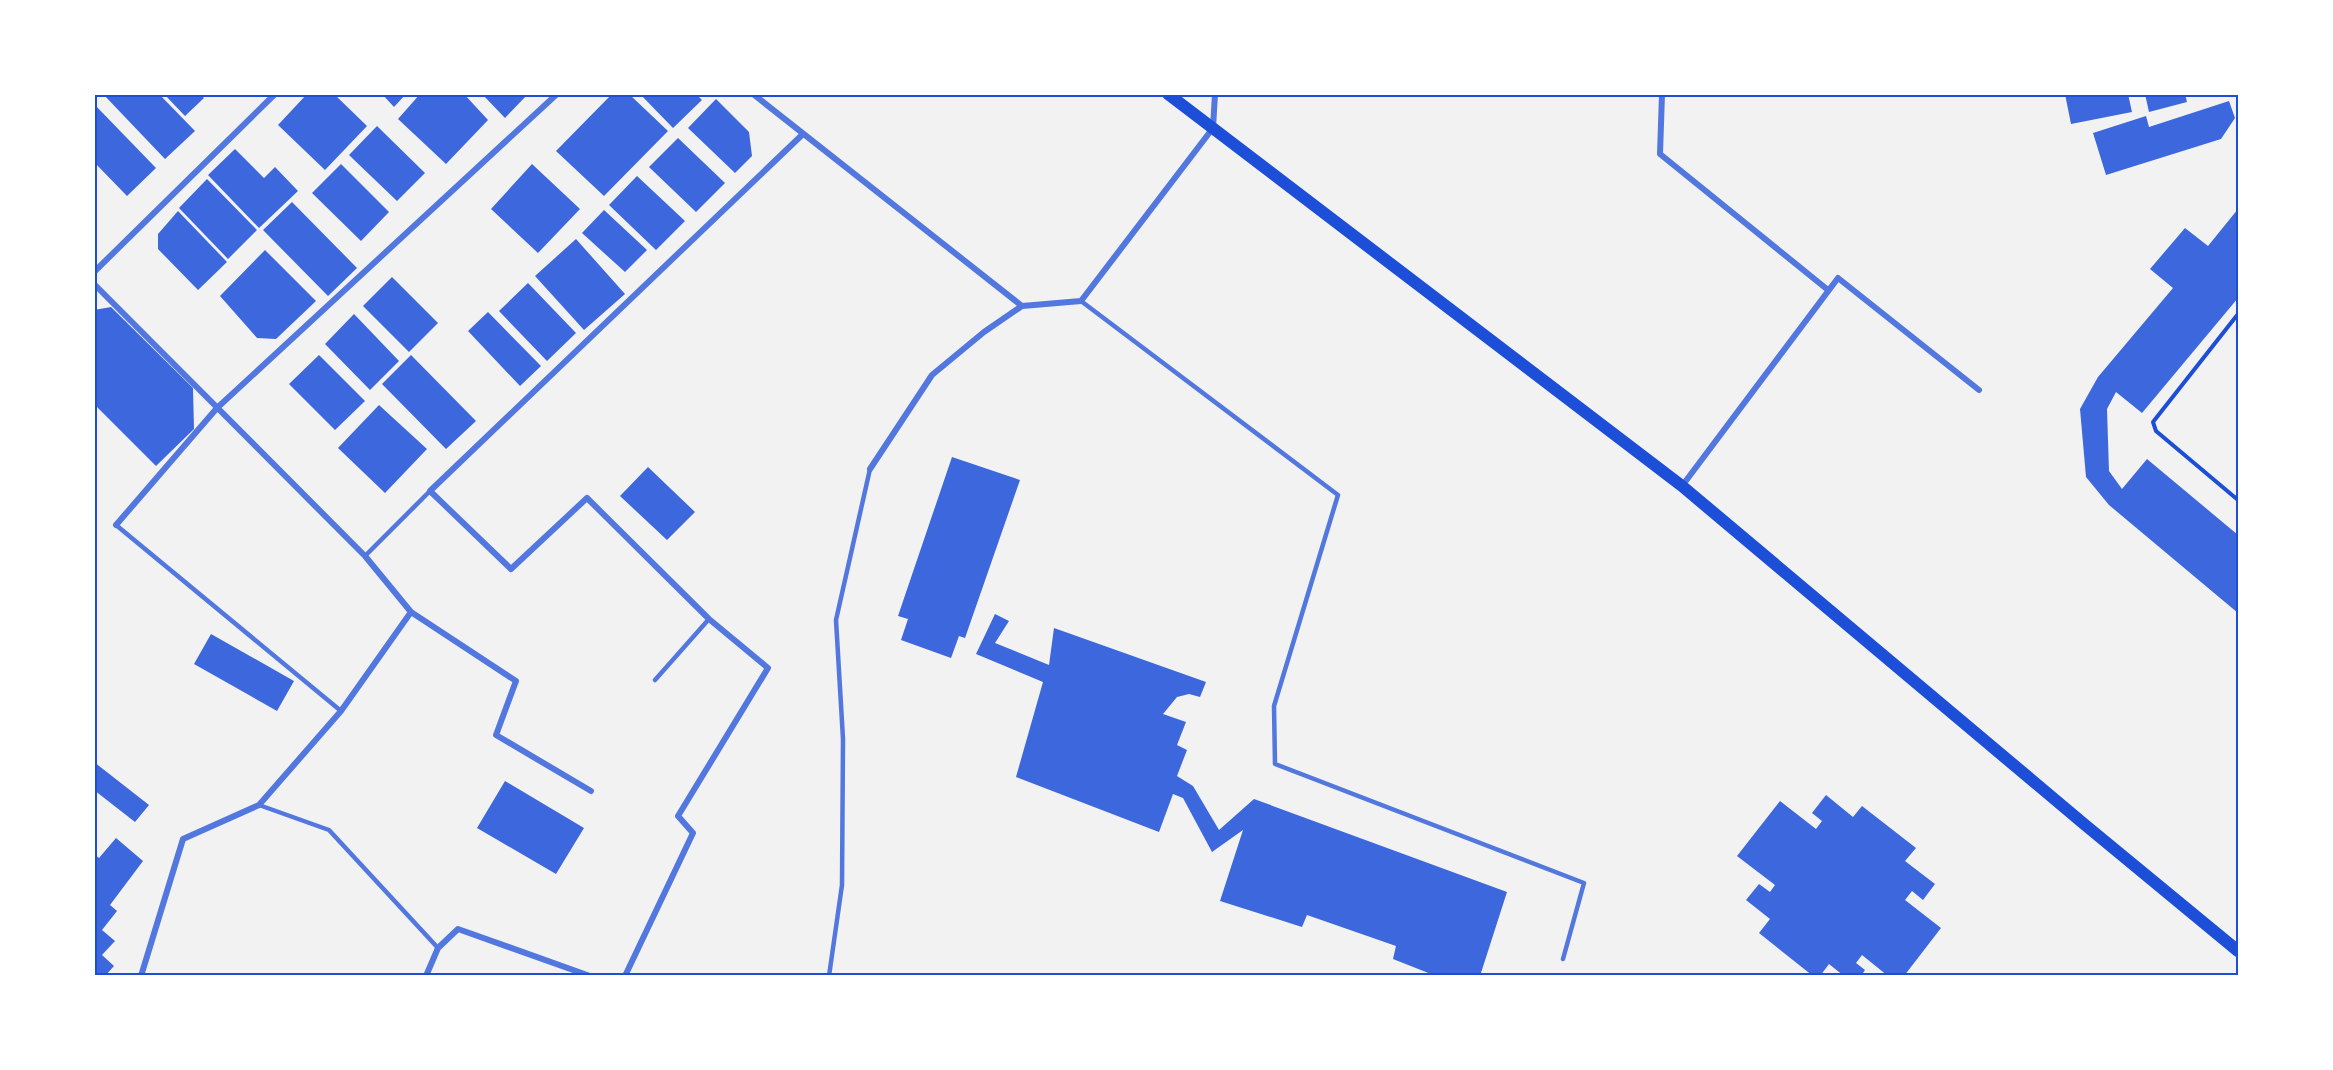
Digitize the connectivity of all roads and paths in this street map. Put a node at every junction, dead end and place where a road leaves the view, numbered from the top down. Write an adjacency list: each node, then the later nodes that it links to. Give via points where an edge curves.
1 (274, 94): 9 (street)
2 (558, 94): 16 (street)
3 (753, 94): 8 (street)
4 (1168, 94): 7 (main road)
5 (1215, 94): 7 (street)
6 (1662, 94): 11 (street, via 1660,154)
7 (1213, 128): 12 (street); 18 (main road)
8 (803, 134): 13 (street); 19 (street)
9 (94, 272)
10 (94, 284): 16 (street)
11 (1828, 290): 15 (street, via 1838,278); 18 (street)
12 (1081, 301): 13 (street); 31 (lane, via 1338,495 1274,706 1275,764 1584,883)
13 (1022, 306): 17 (street, via 932,375)
14 (2238, 314): 20 (path, via 2152,422 2156,431)
15 (1979, 390)
16 (217, 408): 21 (street); 22 (street)
17 (870, 469): 36 (lane, via 836,620 843,739 842,885)
18 (1682, 486): 30 (main road)
19 (430, 491): 22 (lane); 24 (street, via 511,569 587,498)
20 (2238, 500)
21 (116, 525): 26 (lane)
22 (365, 556): 23 (street)
23 (411, 612): 26 (street); 27 (street, via 516,681 496,735)
24 (709, 620): 25 (lane); 35 (street, via 768,668 678,816 693,833)
25 (655, 680)
26 (341, 711): 28 (street)
27 (591, 791)
28 (259, 805): 29 (lane, via 329,830); 32 (street, via 183,839)
29 (438, 948): 33 (street); 34 (street, via 458,929)
30 (2238, 951)
31 (1563, 959)
32 (141, 975)
33 (426, 975)
34 (590, 975)
35 (626, 975)
36 (829, 975)

